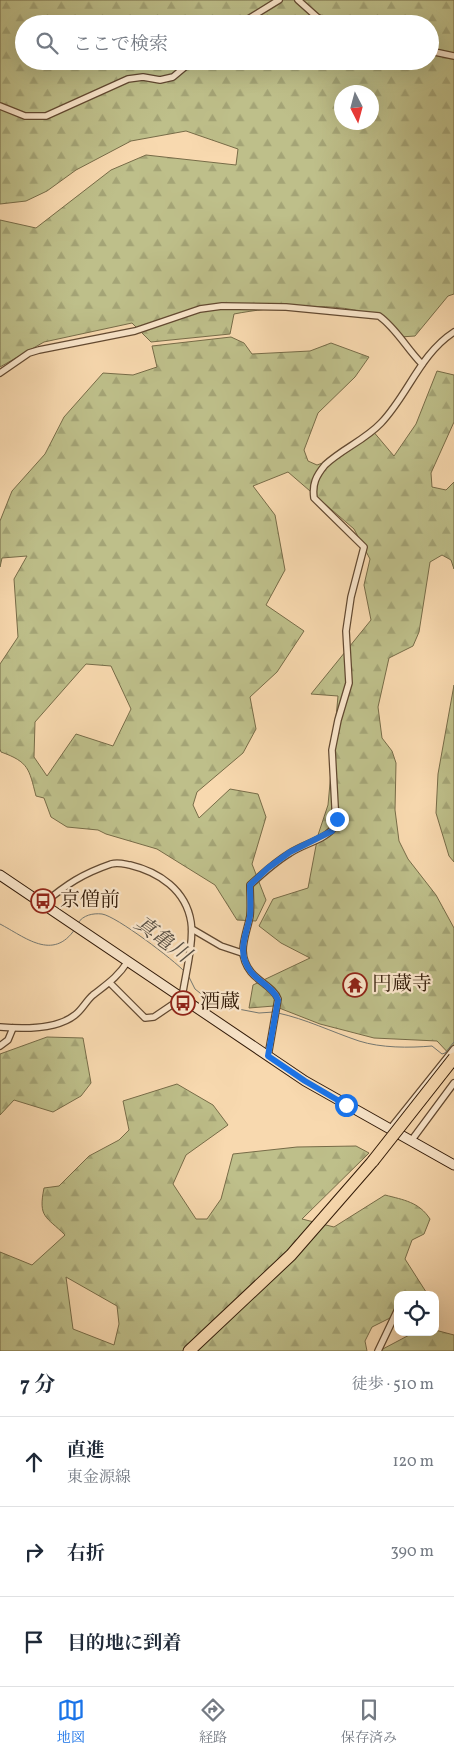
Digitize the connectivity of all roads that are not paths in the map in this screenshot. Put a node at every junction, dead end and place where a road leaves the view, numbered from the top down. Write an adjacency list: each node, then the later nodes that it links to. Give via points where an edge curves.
1 (279, 0): 3 (street)
2 (298, 0): 4 (street)
3 (255, 15)
4 (315, 15)
5 (439, 53): 6 (street)
6 (454, 56)
7 (181, 70): 8 (street, via 173,77 160,80 128,79 46,116 25,116)
8 (0, 106)
9 (454, 332): 10 (street)
10 (422, 364): 11 (street, via 379,316 286,307 222,306 200,309 134,331 29,353); 15 (street, via 383,422 335,455 312,488 314,498 364,547 346,631 349,683 332,750 336,825 327,835 301,846 276,863 250,885 250,910)
11 (0, 373)
12 (0, 875): 13 (main road)
13 (43, 904): 14 (street, via 76,878 121,863 144,868 164,879 182,898); 16 (main road)
14 (192, 929): 15 (street, via 221,946); 18 (street)
15 (242, 953): 23 (street, via 252,972 277,995 277,1013)
16 (128, 961): 17 (street); 18 (main road)
17 (110, 983): 18 (street, via 145,1018 154,1017); 20 (street, via 70,1018 53,1024)
18 (182, 998): 23 (main road)
19 (0, 1027): 20 (street)
20 (13, 1028): 21 (street, via 8,1040)
21 (0, 1046)
22 (454, 1049): 26 (street)
23 (268, 1056): 26 (main road)
24 (454, 1058): 30 (highway, bridge, via 373,1161 290,1255)
25 (454, 1083): 27 (street)
26 (390, 1129): 27 (main road)
27 (410, 1141): 28 (main road)
28 (454, 1165)
29 (394, 1317): 31 (street)
30 (189, 1351)
31 (378, 1351)

